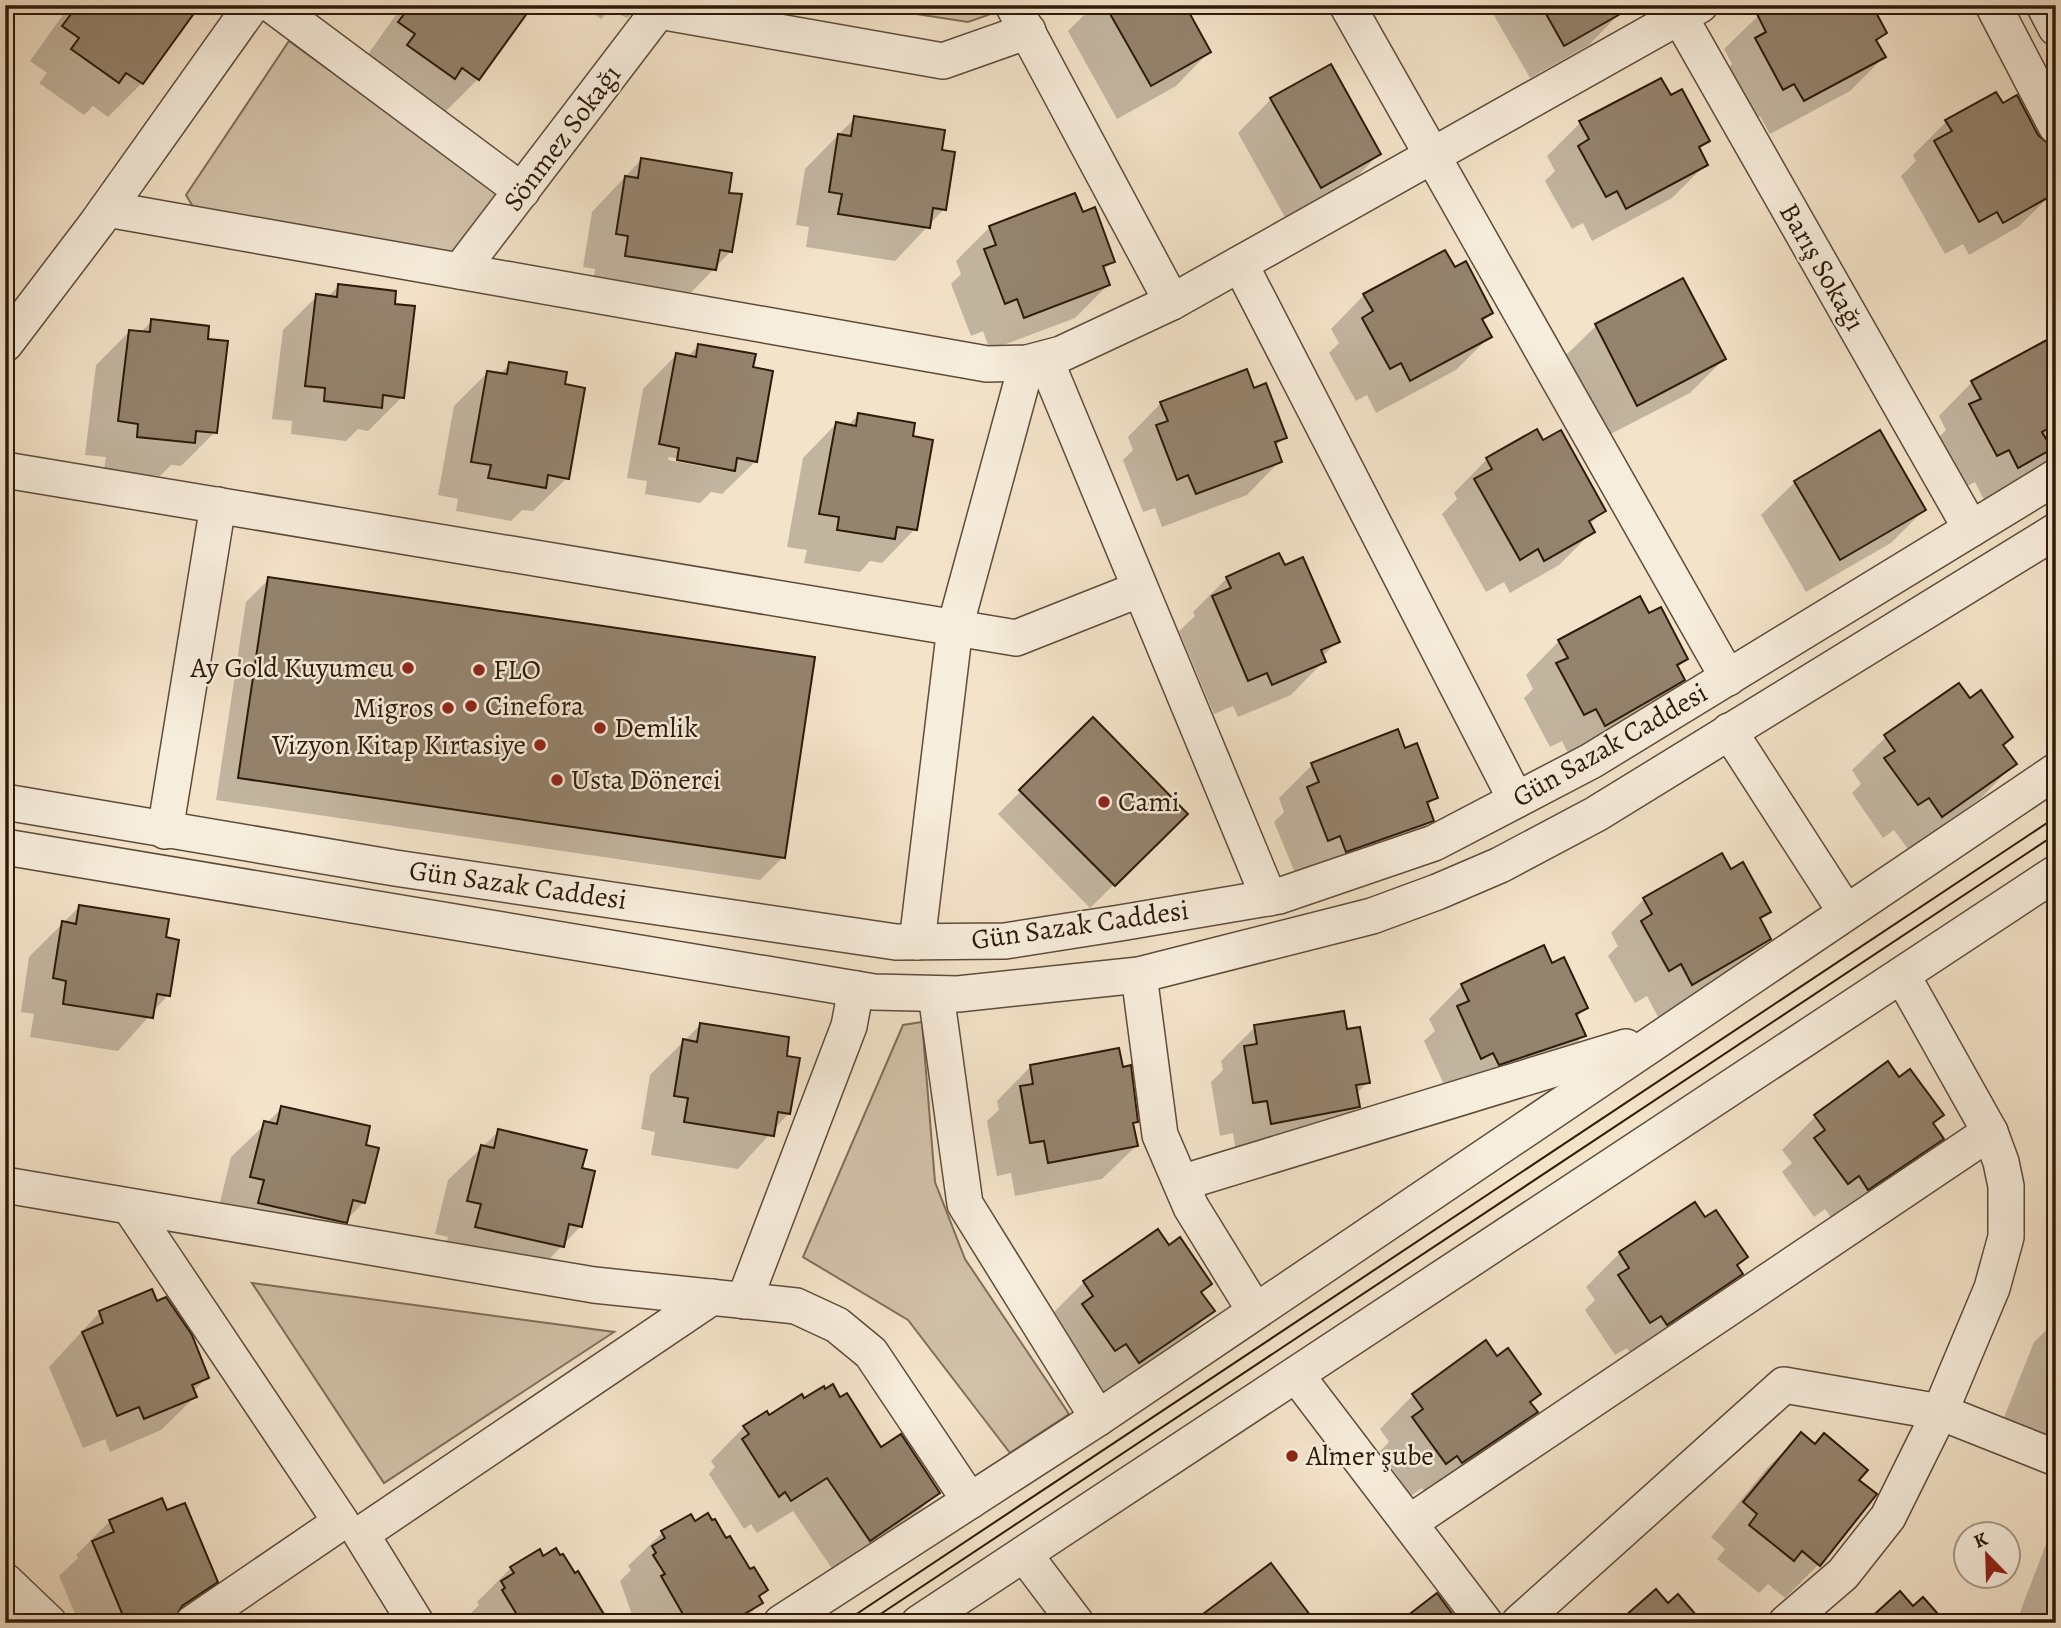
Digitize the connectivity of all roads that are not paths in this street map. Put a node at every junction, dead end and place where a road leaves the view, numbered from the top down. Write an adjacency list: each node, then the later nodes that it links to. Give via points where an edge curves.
1 (253, 5): 13 (street)
2 (272, 5): 12 (street)
3 (1347, 5): 11 (street)
4 (1993, 5): 10 (street)
5 (2045, 5): 9 (street)
6 (661, 8): 8 (street, via 943,61); 12 (street, Sönmez Sokağı)
7 (1684, 9): 11 (street); 22 (street, Barış Sokağı)
8 (1021, 18): 16 (street)
9 (2056, 28)
10 (2056, 126)
11 (1432, 156): 14 (street); 26 (street)
12 (522, 191): 15 (street, Sönmez Sokağı)
13 (107, 209): 15 (street); 17 (street)
14 (1240, 264): 16 (street); 29 (street)
15 (460, 271): 18 (street, via 987,364)
16 (1172, 302): 18 (street)
17 (5, 344)
18 (1036, 361): 24 (street); 25 (street)
19 (5, 470): 21 (street)
20 (2056, 477): 22 (street, Gün Sazak Caddesi)
21 (218, 505): 25 (street); 31 (street)
22 (1970, 529): 26 (street, Gün Sazak Caddesi)
23 (2056, 531): 27 (street, Gün Sazak Caddesi)
24 (1140, 589): 25 (street, via 1016,638); 34 (street)
25 (955, 627): 36 (street)
26 (1728, 678): 29 (street, Gün Sazak Caddesi, via 1591,761)
27 (1729, 731): 35 (street); 37 (street, Gün Sazak Caddesi, via 1549,840 1437,892 1372,916)
28 (2056, 771): 35 (street)
29 (1516, 800): 34 (street, Gün Sazak Caddesi, via 1434,843)
30 (5, 802): 31 (street, Gün Sazak Caddesi)
31 (165, 831): 36 (street, Gün Sazak Caddesi)
32 (5, 847): 39 (street, Gün Sazak Caddesi)
33 (2056, 873): 38 (street)
34 (1269, 898): 36 (street, Gün Sazak Caddesi, via 1005,941)
35 (1844, 911): 41 (street)
36 (917, 942)
37 (1139, 975): 40 (street, Gün Sazak Caddesi); 43 (street, via 1160,1135)
38 (1902, 975): 42 (street); 48 (street)
39 (856, 989): 40 (street, Gün Sazak Caddesi); 46 (street, via 849,1026)
40 (936, 994): 50 (street, via 965,1204)
41 (1660, 1036): 43 (street); 47 (street)
42 (1990, 1132): 49 (street, via 2006,1186 2006,1237 1992,1288); 53 (street)
43 (1181, 1183): 47 (street)
44 (15, 1195): 45 (street)
45 (130, 1207): 46 (street, via 594,1285); 54 (street)
46 (728, 1299): 52 (street, via 796,1306 855,1339 884,1370); 54 (street)
47 (1255, 1311): 50 (street)
48 (1297, 1376): 53 (street); 55 (street)
49 (1940, 1412): 51 (street); 64 (street, via 1784,1385); 65 (street, via 1888,1517 1867,1547)
50 (1098, 1418): 52 (street)
51 (2056, 1458)
52 (970, 1501): 60 (street)
53 (1409, 1523): 63 (street)
54 (351, 1528): 58 (street); 59 (street)
55 (1024, 1554): 61 (street); 62 (street)
56 (5, 1581): 57 (street)
57 (49, 1623)
58 (193, 1623)
59 (416, 1623)
60 (781, 1623)
61 (919, 1623)
62 (1076, 1623)
63 (1485, 1623)
64 (1519, 1623)
65 (1786, 1623)

